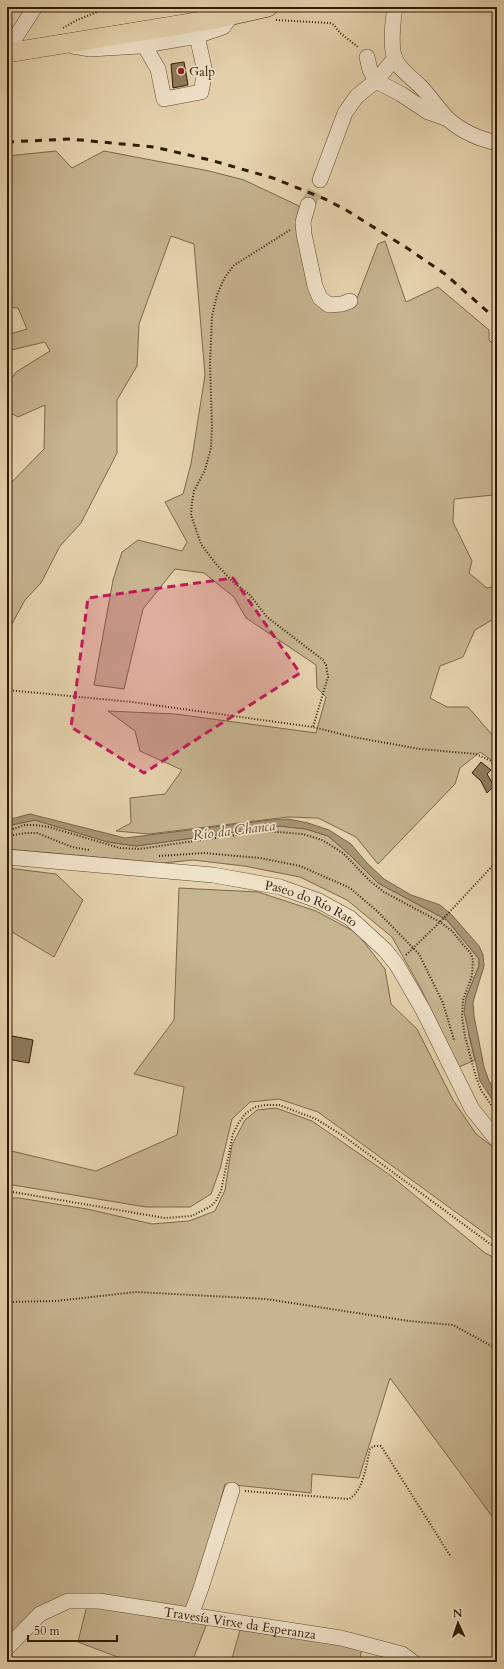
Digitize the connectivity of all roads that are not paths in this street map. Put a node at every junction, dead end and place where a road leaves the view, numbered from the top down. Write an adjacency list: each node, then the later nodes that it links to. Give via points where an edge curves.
1 (35, 7): 8 (street, via 13,41)
2 (395, 7): 10 (street)
3 (272, 14): 4 (main road)
4 (232, 15): 5 (main road); 6 (street, via 223,27)
5 (62, 36): 7 (street, via 90,49); 8 (main road)
6 (197, 36): 7 (street); 7 (street, via 205,72 201,92 171,98 164,99 158,69)
7 (144, 45)
8 (10, 53)
9 (367, 57): 11 (street)
10 (395, 58): 11 (street); 12 (street)
11 (376, 81): 12 (street, via 402,94 428,112); 14 (street, via 356,96 345,113)
12 (448, 119): 13 (street, via 482,139)
13 (497, 143)
14 (320, 180)
15 (308, 205): 16 (street, via 303,222 305,240 320,298 329,305)
16 (350, 301)
17 (7, 857): 18 (street, Paseo do Río Rato, via 213,876 280,887 319,901 350,918 397,964 472,1109)
18 (497, 1140)
19 (232, 1490): 20 (street)
20 (191, 1615): 21 (street, Travesía Virxe da Esperanza, via 99,1601 68,1601 40,1614); 22 (street, Travesía Virxe da Esperanza, via 341,1638 402,1654)
21 (7, 1648)
22 (413, 1662)

